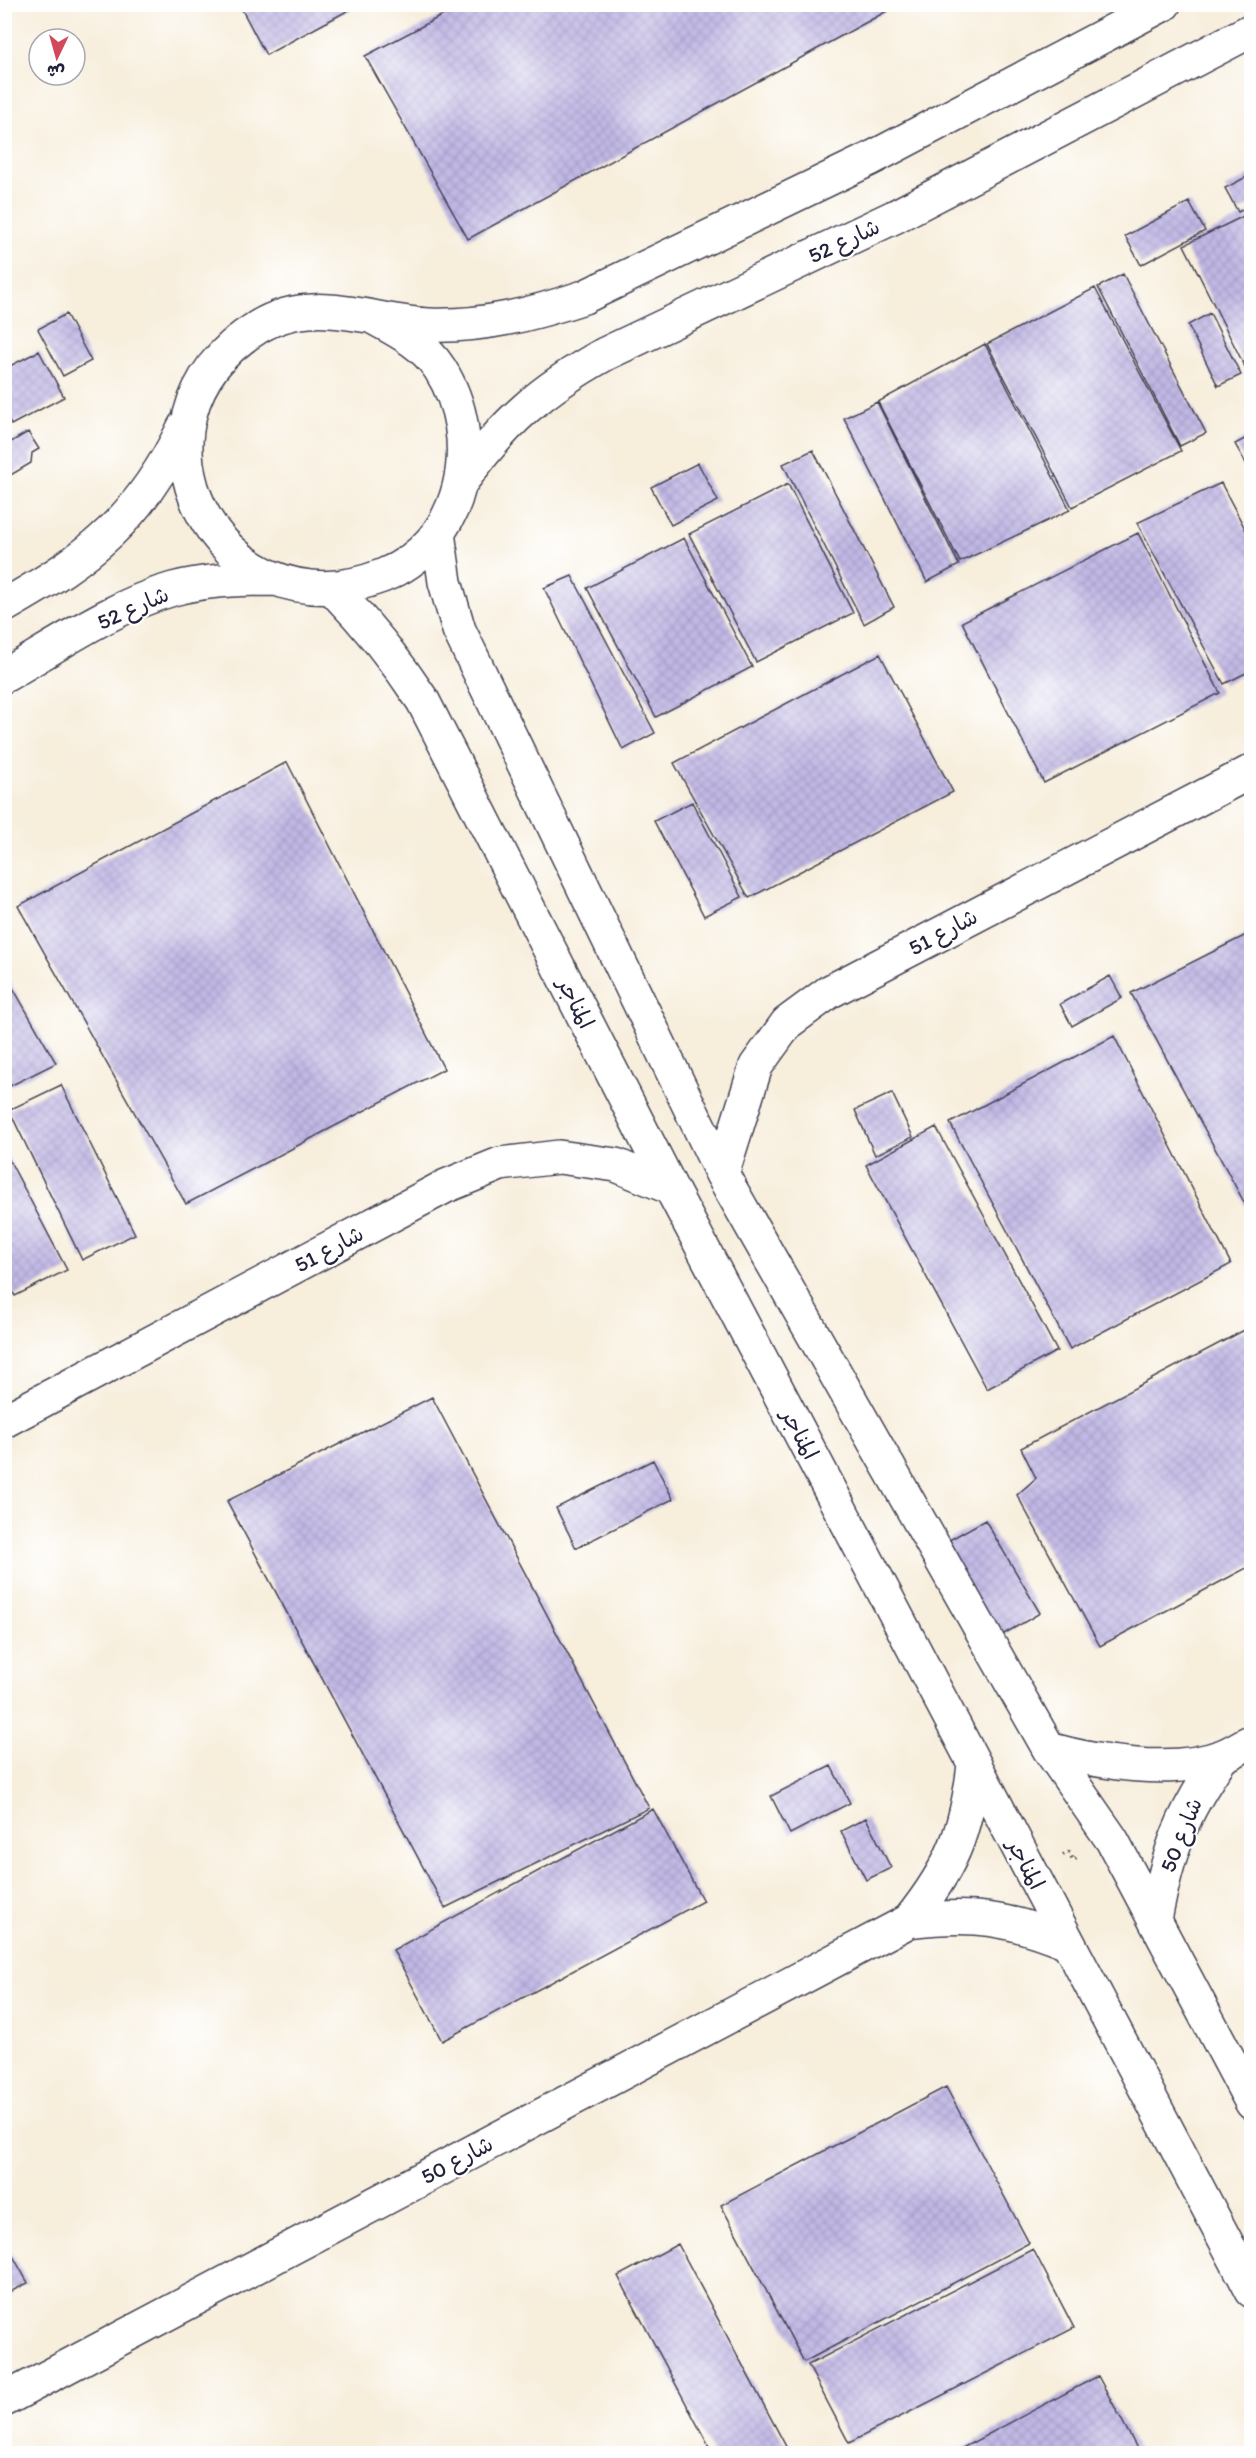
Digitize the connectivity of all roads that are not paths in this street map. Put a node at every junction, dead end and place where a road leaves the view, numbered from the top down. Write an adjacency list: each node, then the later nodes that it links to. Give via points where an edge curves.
1 (1164, 4): 3 (street, via 870,159 584,297 534,314 482,323 429,325)
2 (1251, 30): 5 (street, شارع 52, via 894,217 562,377 490,441)
3 (376, 319): 4 (street, via 328,310 298,312 260,325 228,348 203,380); 5 (street, via 412,339 439,367 458,402 465,441)
4 (188, 417): 7 (street, via 185,456 193,495 211,531 239,559); 9 (street, via 166,464 137,506 100,544 58,576)
5 (462, 481): 6 (street)
6 (438, 533): 8 (street, via 392,573 363,584); 12 (street, via 445,582 459,630)
7 (274, 579): 8 (street, via 303,587); 10 (street, شارع 52, via 222,580 172,589 124,608)
8 (333, 589): 13 (street, المناجر, via 366,623 423,701)
9 (4, 606)
10 (4, 676)
11 (1251, 771): 12 (street, شارع 51, via 829,992 787,1023 756,1066)
12 (722, 1174): 16 (street)
13 (671, 1188): 14 (street, شارع 51, via 616,1165 559,1157 501,1164 446,1186); 18 (street, المناجر)
14 (4, 1421)
15 (1251, 1741): 17 (street, شارع 50)
16 (1049, 1749): 17 (street, شارع 50, via 1131,1765); 19 (street, via 1112,1840)
17 (1222, 1757): 19 (street, شارع 50, via 1182,1820 1164,1869)
18 (974, 1765): 20 (street, شارع 50, via 969,1807 956,1849 936,1887); 21 (street, المناجر)
19 (1155, 1920): 22 (street)
20 (909, 1921): 21 (street, شارع 50, via 949,1916 990,1917); 24 (street, شارع 50)
21 (1067, 1942): 23 (street, المناجر)
22 (1251, 2103)
23 (1251, 2291)
24 (4, 2400)

